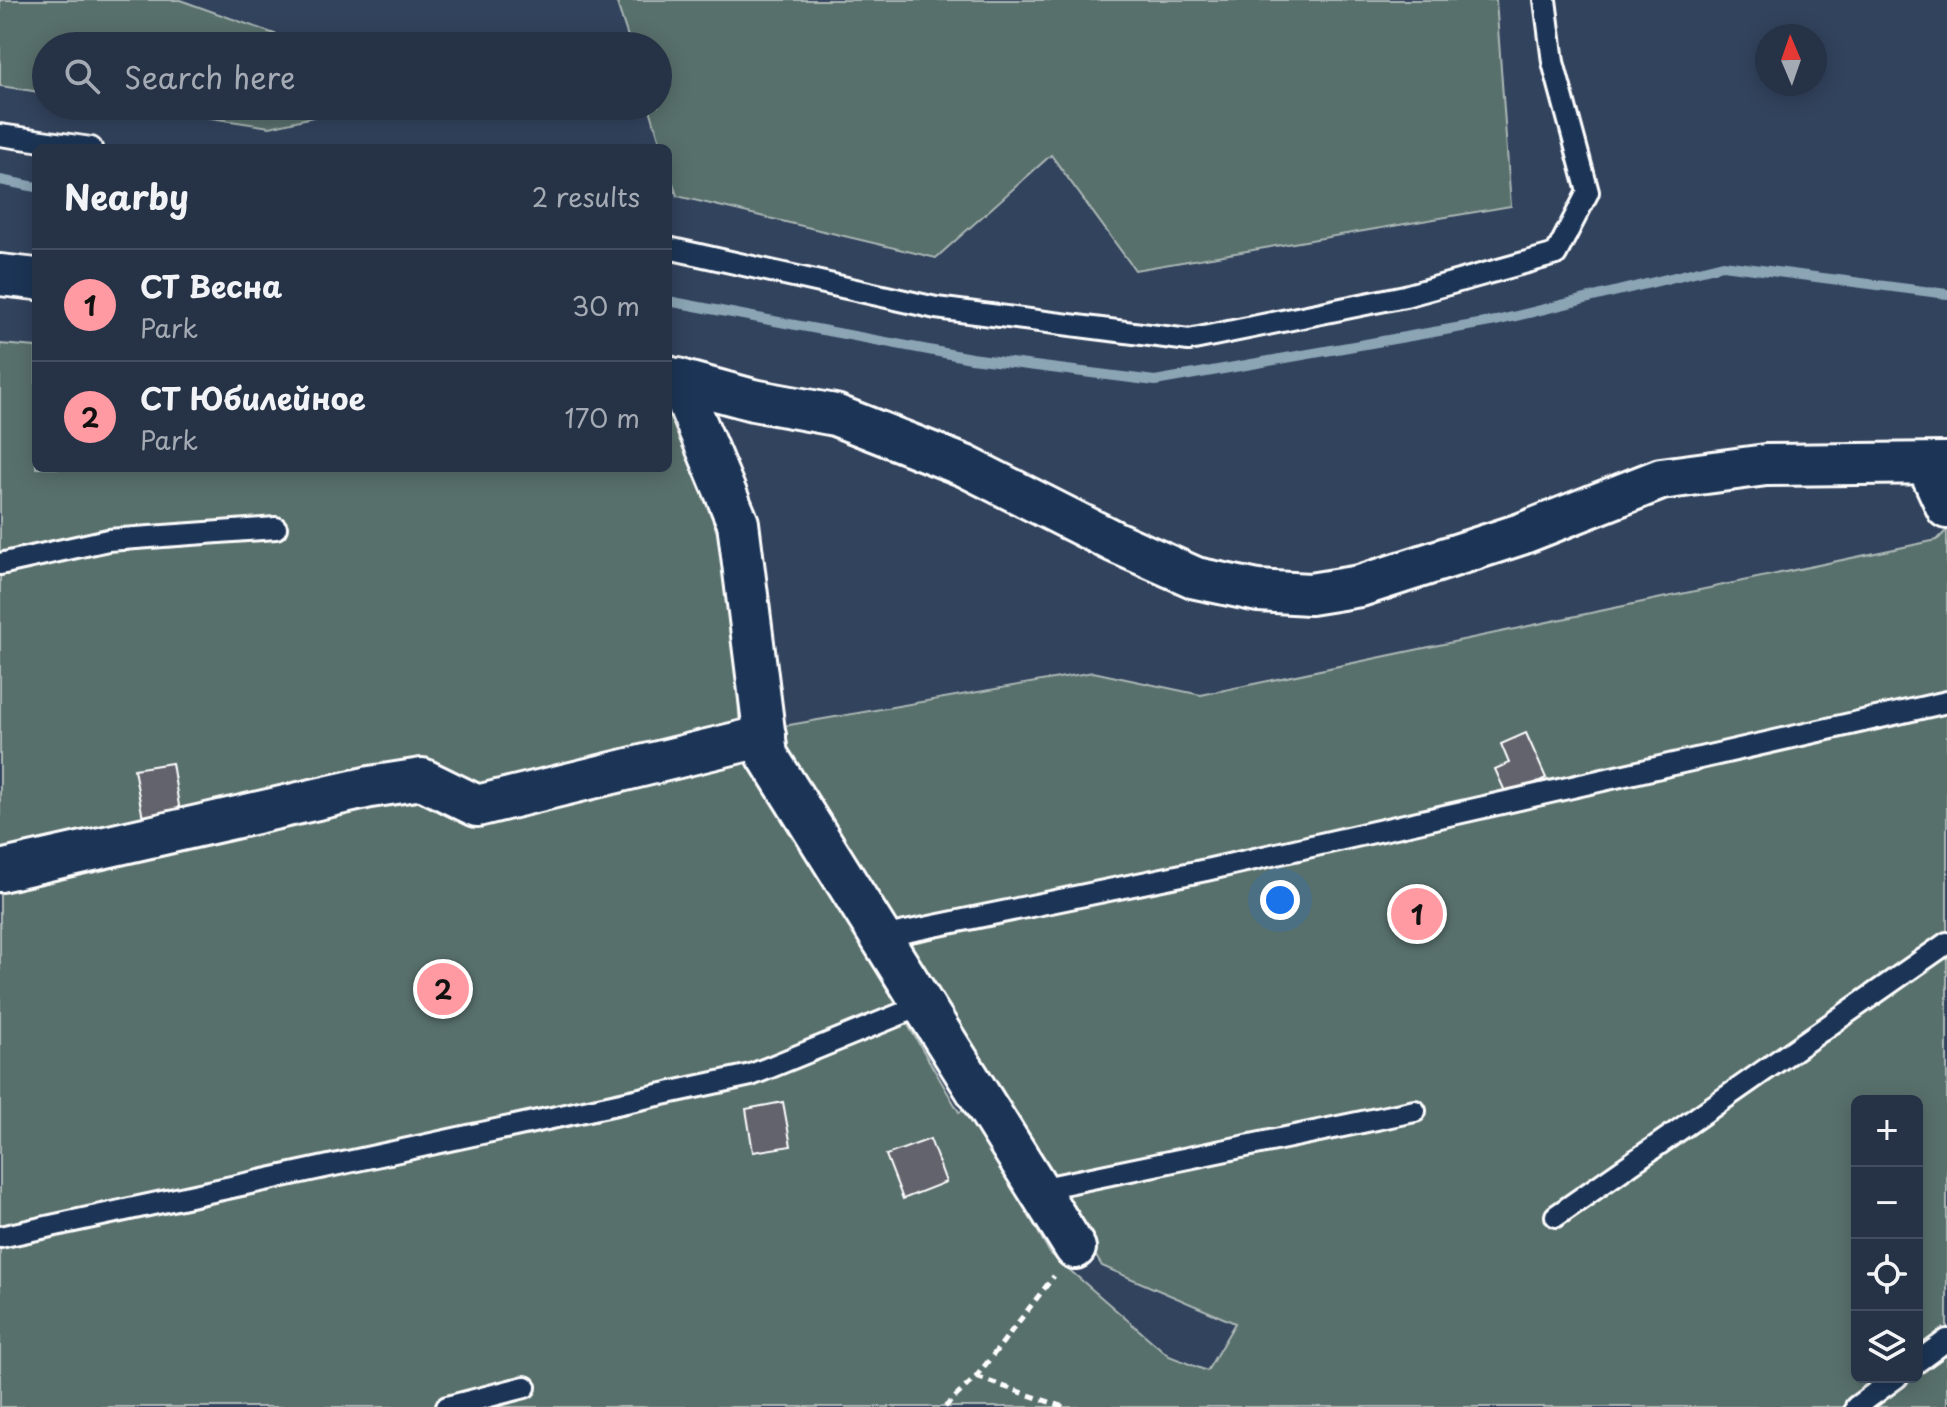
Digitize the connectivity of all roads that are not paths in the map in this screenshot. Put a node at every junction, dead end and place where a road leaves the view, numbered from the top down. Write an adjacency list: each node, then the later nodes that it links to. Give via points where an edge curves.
1 (1545, 0): 4 (lane, via 1553,62 1588,192 1556,254 1405,296 1189,340 936,308)
2 (0, 135): 3 (lane)
3 (63, 144)
4 (672, 249)
5 (0, 275): 6 (street)
6 (32, 279)
7 (673, 378): 8 (street, via 835,415 965,466 1196,578 1258,591 1310,594 1360,586 1521,534 1661,479 1766,465); 13 (street, via 738,523)
8 (1937, 463): 9 (street)
9 (1947, 508)
10 (276, 528): 11 (lane, via 108,540)
11 (0, 564)
12 (1947, 702): 15 (lane, via 1206,870)
13 (765, 736): 14 (street, via 477,806 422,779); 15 (street, via 767,755)
14 (0, 871)
15 (881, 937): 17 (street)
16 (1947, 943): 20 (lane)
17 (923, 1005): 19 (street); 21 (lane, via 751,1075)
18 (1415, 1111): 19 (lane)
19 (1039, 1189): 22 (street)
20 (1556, 1216)
21 (0, 1237)
22 (1075, 1248)
23 (1947, 1340): 24 (lane)
24 (1923, 1358)
25 (1889, 1383): 28 (lane)
26 (525, 1387): 27 (lane)
27 (447, 1407)
28 (1856, 1407)

